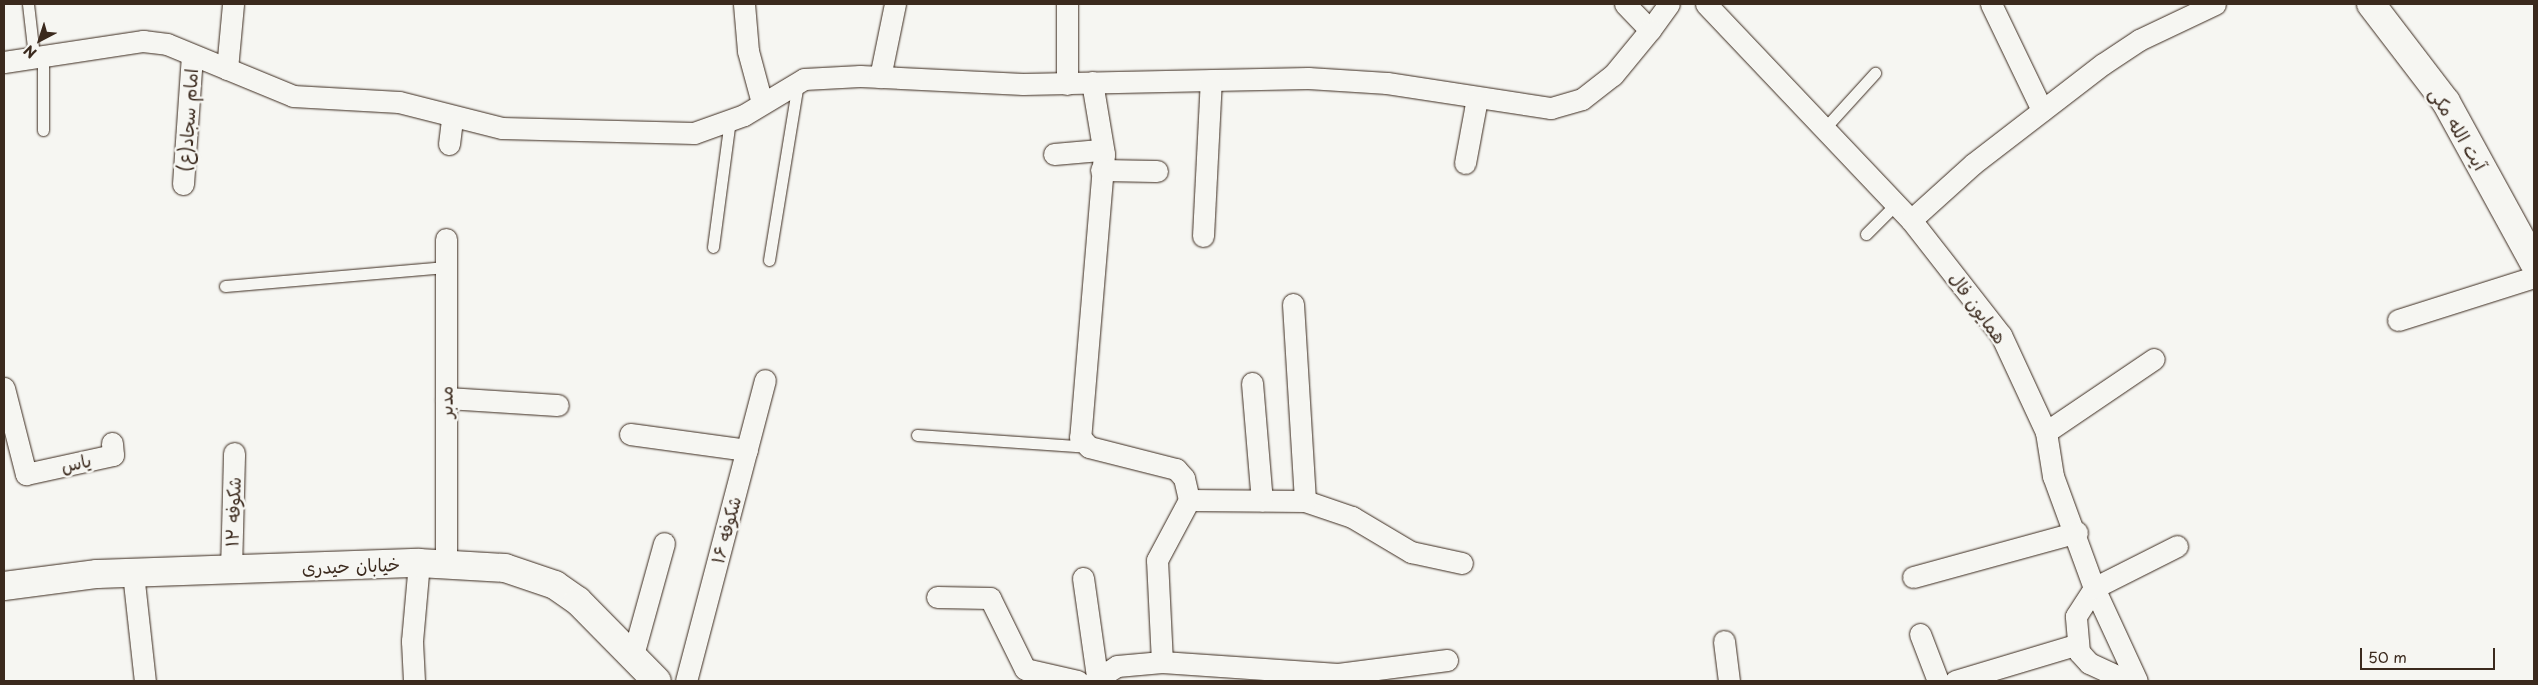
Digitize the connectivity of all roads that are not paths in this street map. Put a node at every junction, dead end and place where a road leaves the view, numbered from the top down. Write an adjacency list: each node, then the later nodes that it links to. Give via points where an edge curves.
1 (28, 4): 13 (lane)
2 (234, 4): 16 (street)
3 (744, 4): 24 (street, via 748,51)
4 (895, 4): 18 (street)
5 (1067, 4): 22 (street)
6 (1625, 4): 12 (street)
7 (1669, 4): 12 (street)
8 (1706, 4): 28 (street, همایون فال)
9 (1991, 4): 25 (street)
10 (2215, 4): 25 (street, via 2138,40)
11 (2371, 4): 43 (street, آیت الله مکی, via 2446,102)
12 (1650, 30): 23 (street, via 1613,75 1582,99 1551,108)
13 (39, 55): 14 (street, via 143,41 167,44); 15 (street); 29 (lane)
14 (192, 55): 16 (street); 35 (street, امام سجاد(ع))
15 (4, 62)
16 (227, 69): 26 (street, via 293,96 400,102)
17 (1875, 73): 28 (lane)
18 (880, 77): 20 (street); 22 (street)
19 (1211, 80): 21 (street); 23 (street, via 1387,83); 39 (street)
20 (798, 82): 24 (street); 42 (lane)
21 (1092, 82): 22 (street); 32 (street, via 1100,117)
22 (1067, 84)
23 (1477, 98): 33 (street)
24 (762, 103): 27 (street)
25 (2042, 110): 37 (street, via 1973,164)
26 (452, 119): 27 (street, via 502,128 694,133); 30 (street)
27 (730, 120): 41 (lane)
28 (1824, 129): 36 (street, همایون فال)
29 (43, 130)
30 (449, 144)
31 (1054, 154): 32 (street)
32 (1101, 160): 34 (street); 60 (street, via 1079,421 1080,437)
33 (1466, 163)
34 (1157, 172)
35 (184, 184)
36 (1895, 205): 37 (street, همایون فال); 38 (lane)
37 (1911, 220): 56 (street, همایون فال, via 2000,335)
38 (1866, 234)
39 (1203, 236)
40 (446, 239): 44 (street, مدبر)
41 (713, 247)
42 (769, 260)
43 (2534, 263)
44 (446, 267): 46 (lane); 53 (street, مدبر)
45 (2534, 277): 48 (street)
46 (225, 286)
47 (1293, 304): 65 (street)
48 (2398, 320)
49 (2154, 359): 56 (street)
50 (765, 380): 61 (street, شکوفه ۱۶)
51 (1252, 383): 64 (street)
52 (4, 388): 55 (street)
53 (446, 398): 54 (street); 71 (street, مدبر)
54 (558, 405)
55 (8, 420): 59 (street, یاس, via 26,474 113,455)
56 (2046, 432): 66 (street, همایون فال, via 2053,476)
57 (630, 434): 61 (street)
58 (917, 435): 60 (lane)
59 (112, 443)
60 (1090, 447): 63 (street, via 1176,469 1184,478)
61 (747, 450): 89 (street, شکوفه ۱۶)
62 (234, 454): 72 (street, شکوفه ۱۲)
63 (1189, 500): 64 (street); 84 (street, via 1157,560)
64 (1262, 501): 65 (street)
65 (1305, 501): 70 (street, via 1352,517 1411,552)
66 (2077, 532): 74 (street); 77 (street, همایون فال)
67 (664, 543): 82 (street)
68 (2177, 546): 77 (street)
69 (419, 563): 71 (street, خیابان حیدری); 72 (street, خیابان حیدری); 87 (street, via 412,641)
70 (1462, 563)
71 (446, 564): 82 (street, خیابان حیدری, via 505,568 554,585 600,620)
72 (231, 570): 73 (street, خیابان حیدری)
73 (133, 573): 76 (street, خیابان حیدری); 86 (street)
74 (1913, 577)
75 (1084, 578): 85 (street)
76 (4, 586)
77 (2094, 588): 81 (street, via 2076,616); 94 (street, همایون فال)
78 (937, 597): 85 (street, via 990,598 1025,669)
79 (1920, 634): 91 (street)
80 (1724, 641): 90 (street)
81 (2078, 644): 92 (street); 93 (street, via 2089,663)
82 (633, 655): 88 (street, خیابان حیدری)
83 (1447, 660): 84 (street, via 1338,674)
84 (1162, 662): 85 (street, via 1129,664)
85 (1089, 680)
86 (145, 681)
87 (414, 681)
88 (657, 681)
89 (686, 681)
90 (1730, 681)
91 (1938, 681)
92 (1955, 681)
93 (2128, 681)
94 (2137, 681)

